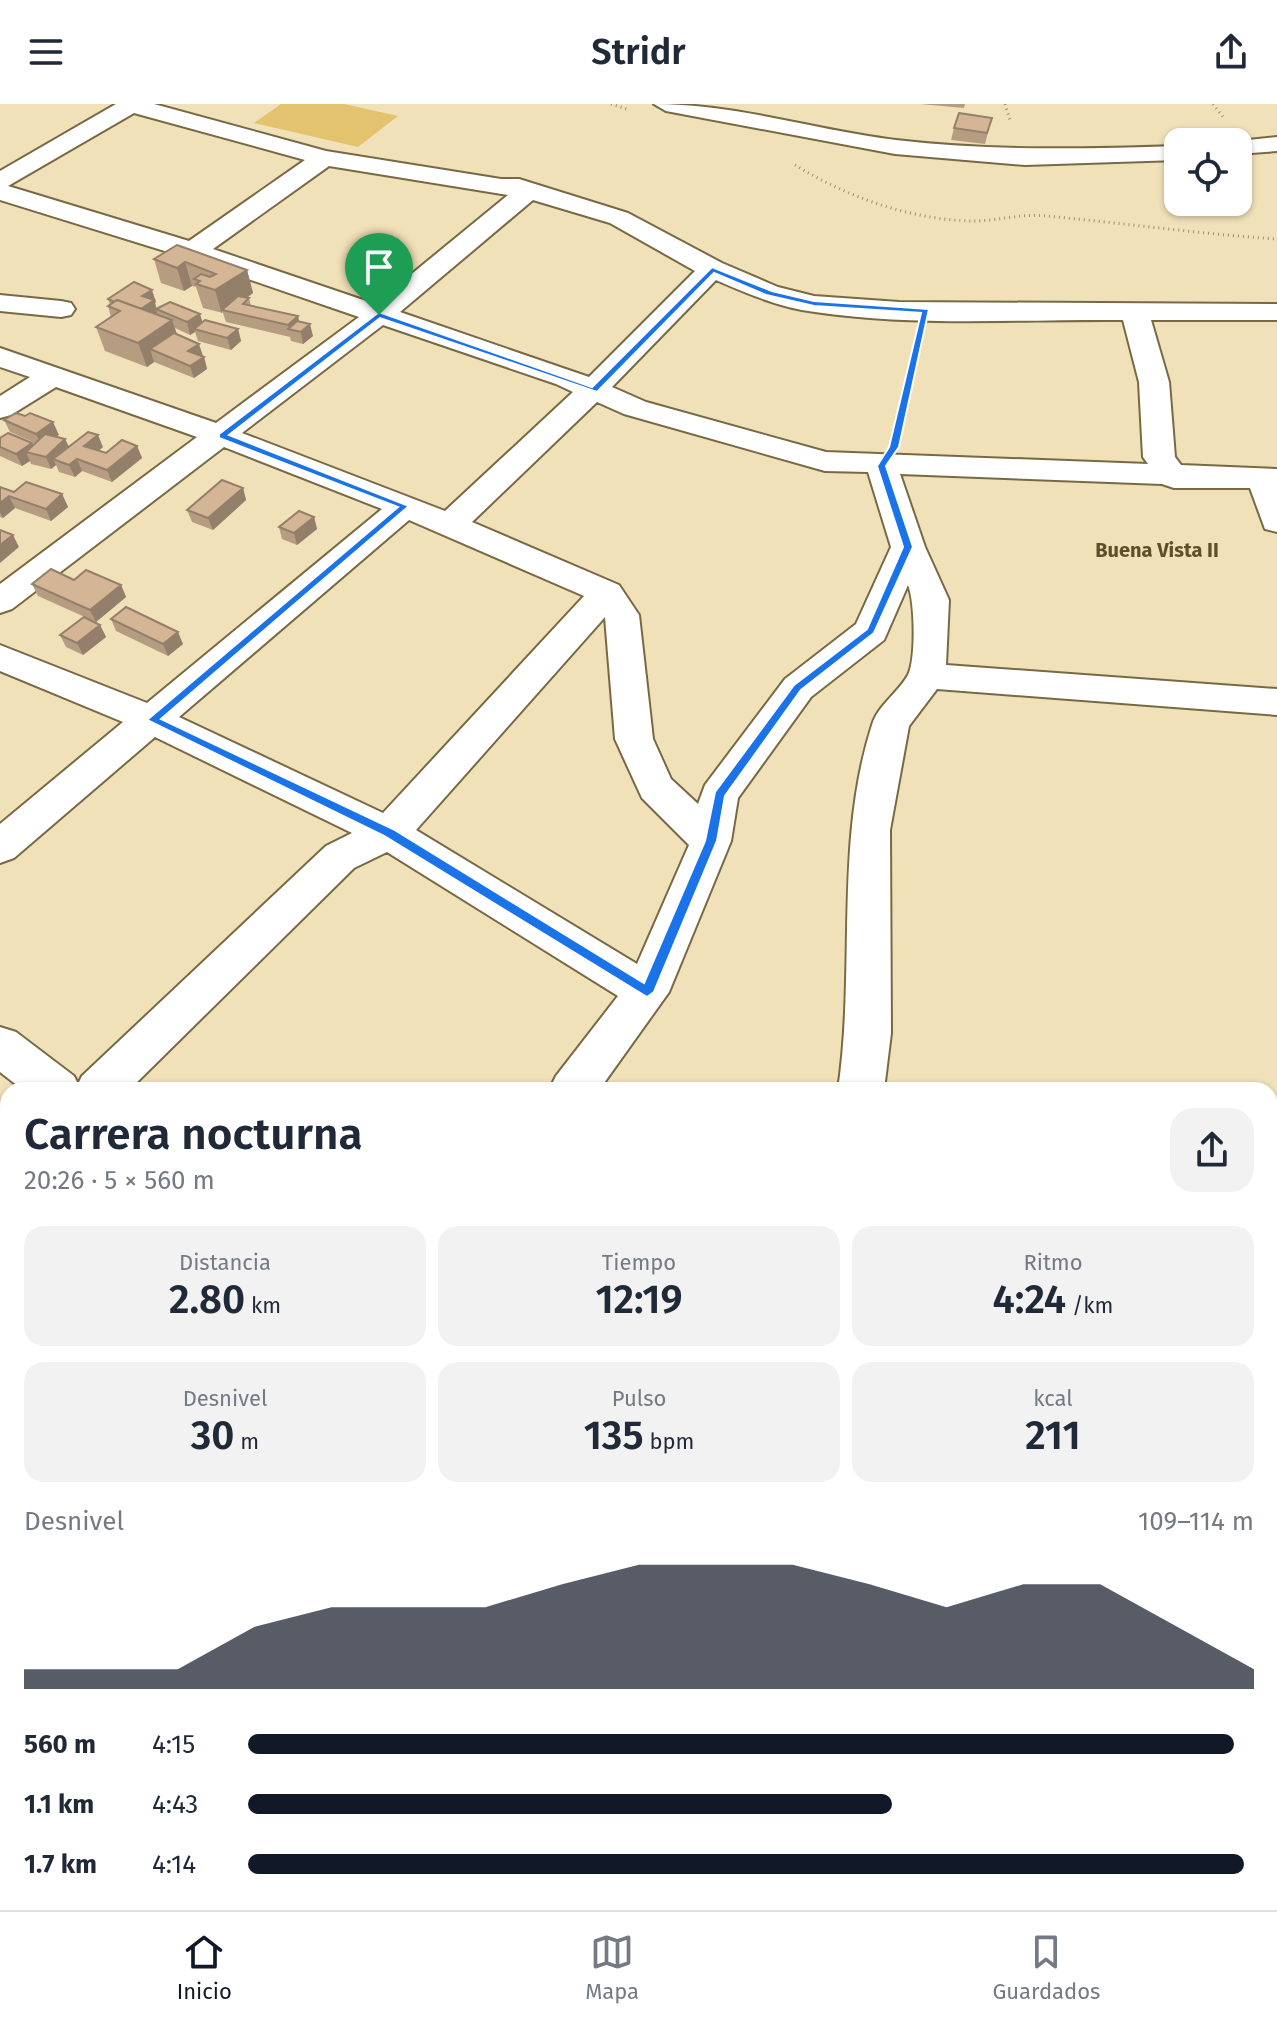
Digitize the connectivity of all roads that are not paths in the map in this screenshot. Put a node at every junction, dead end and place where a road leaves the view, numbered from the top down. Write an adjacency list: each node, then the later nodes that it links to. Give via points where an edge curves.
1 (130, 104): 7 (street); 8 (street)
2 (666, 104): 6 (street, via 909,148 1025,158)
3 (1277, 144): 5 (street)
4 (377, 146): 9 (street, via 476,171)
5 (1252, 146)
6 (1164, 153)
7 (324, 158): 9 (street); 11 (street)
8 (0, 181)
9 (529, 191): 12 (street, via 619,218); 17 (street)
10 (0, 192): 11 (street)
11 (193, 251): 17 (street)
12 (712, 269): 15 (street, via 769,293 814,304); 20 (street)
13 (0, 303): 14 (street)
14 (61, 309)
15 (1134, 310): 16 (street); 24 (street, via 1154,382 1159,457)
16 (1277, 312)
17 (379, 315): 20 (street); 22 (street)
18 (0, 357): 19 (street)
19 (51, 377): 21 (street); 22 (street)
20 (593, 390): 23 (street, via 707,430 825,461); 28 (street)
21 (0, 409)
22 (222, 436): 26 (street); 31 (street)
23 (882, 466): 24 (street); 29 (street)
24 (1174, 478): 25 (street)
25 (1270, 479): 27 (street)
26 (405, 506): 28 (street); 35 (street)
27 (1277, 522)
28 (451, 524): 30 (street)
29 (908, 547): 33 (street, via 932,600); 37 (street, via 871,631 798,688 719,795)
30 (607, 593): 36 (street); 37 (street, via 622,615 634,739 656,788)
31 (0, 601)
32 (0, 657): 35 (street)
33 (927, 676): 34 (street); 44 (street, via 891,723 870,830 869,1033)
34 (1277, 702)
35 (153, 720): 36 (street); 38 (street)
36 (389, 833): 39 (street); 42 (street, via 340,857)
37 (711, 841): 39 (street)
38 (0, 847)
39 (647, 992): 43 (street)
40 (0, 1046): 41 (street)
41 (47, 1082)
42 (106, 1082)
43 (578, 1082)
44 (862, 1082)

